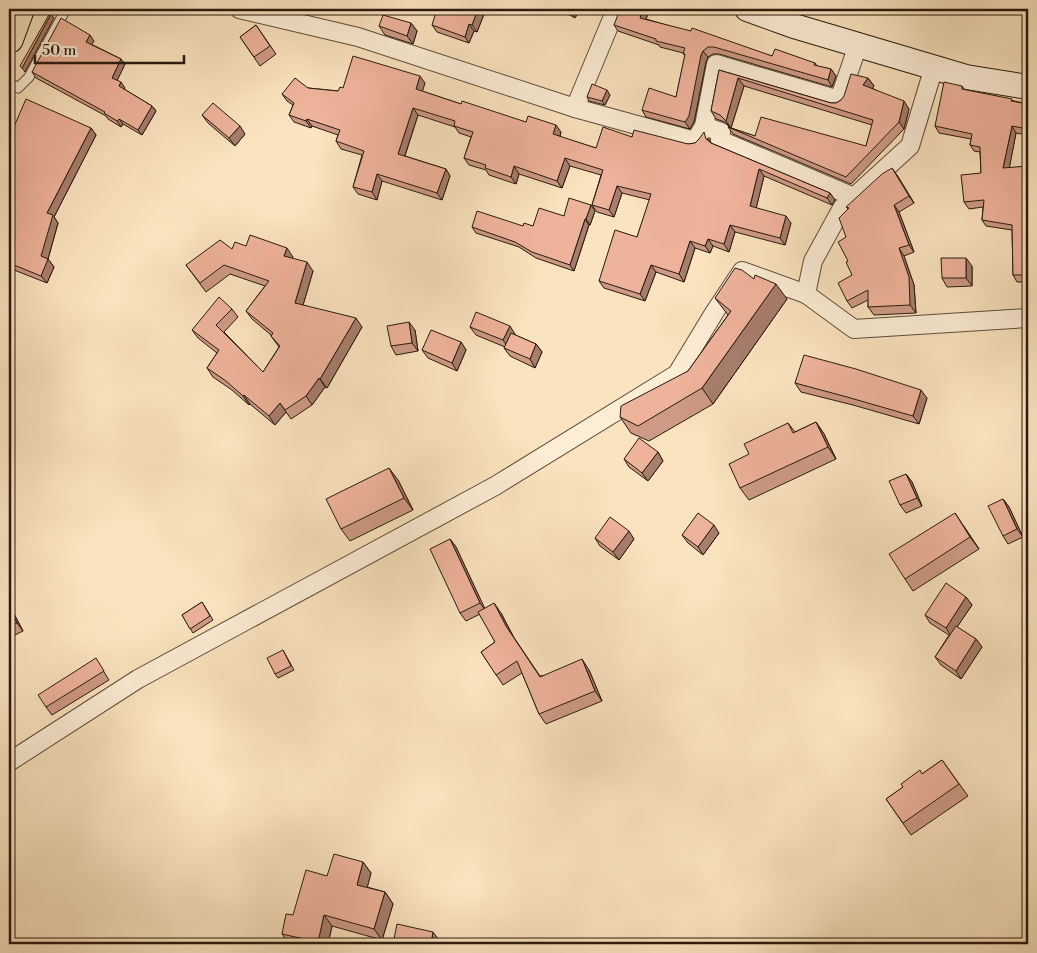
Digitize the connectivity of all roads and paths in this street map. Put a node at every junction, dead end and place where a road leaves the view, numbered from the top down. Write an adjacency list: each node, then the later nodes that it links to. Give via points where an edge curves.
1 (20, 9): 6 (highway)
2 (66, 9): 9 (lane, via 29,77 18,88)
3 (239, 9): 11 (street, via 358,37)
4 (616, 9): 11 (street)
5 (747, 9): 7 (main road)
6 (9, 39)
7 (858, 45): 8 (main road); 12 (street, via 840,100 716,64)
8 (934, 67): 10 (main road, via 966,77); 13 (street, via 910,146)
9 (9, 82)
10 (1028, 87)
11 (575, 108): 12 (street, via 696,141)
12 (704, 126): 13 (street, via 721,132 720,140)
13 (854, 197): 14 (street, via 842,208 813,261)
14 (806, 294): 15 (street, via 854,329); 16 (street, via 742,271 677,374 495,486 138,679)
15 (1028, 318)
16 (9, 762)

